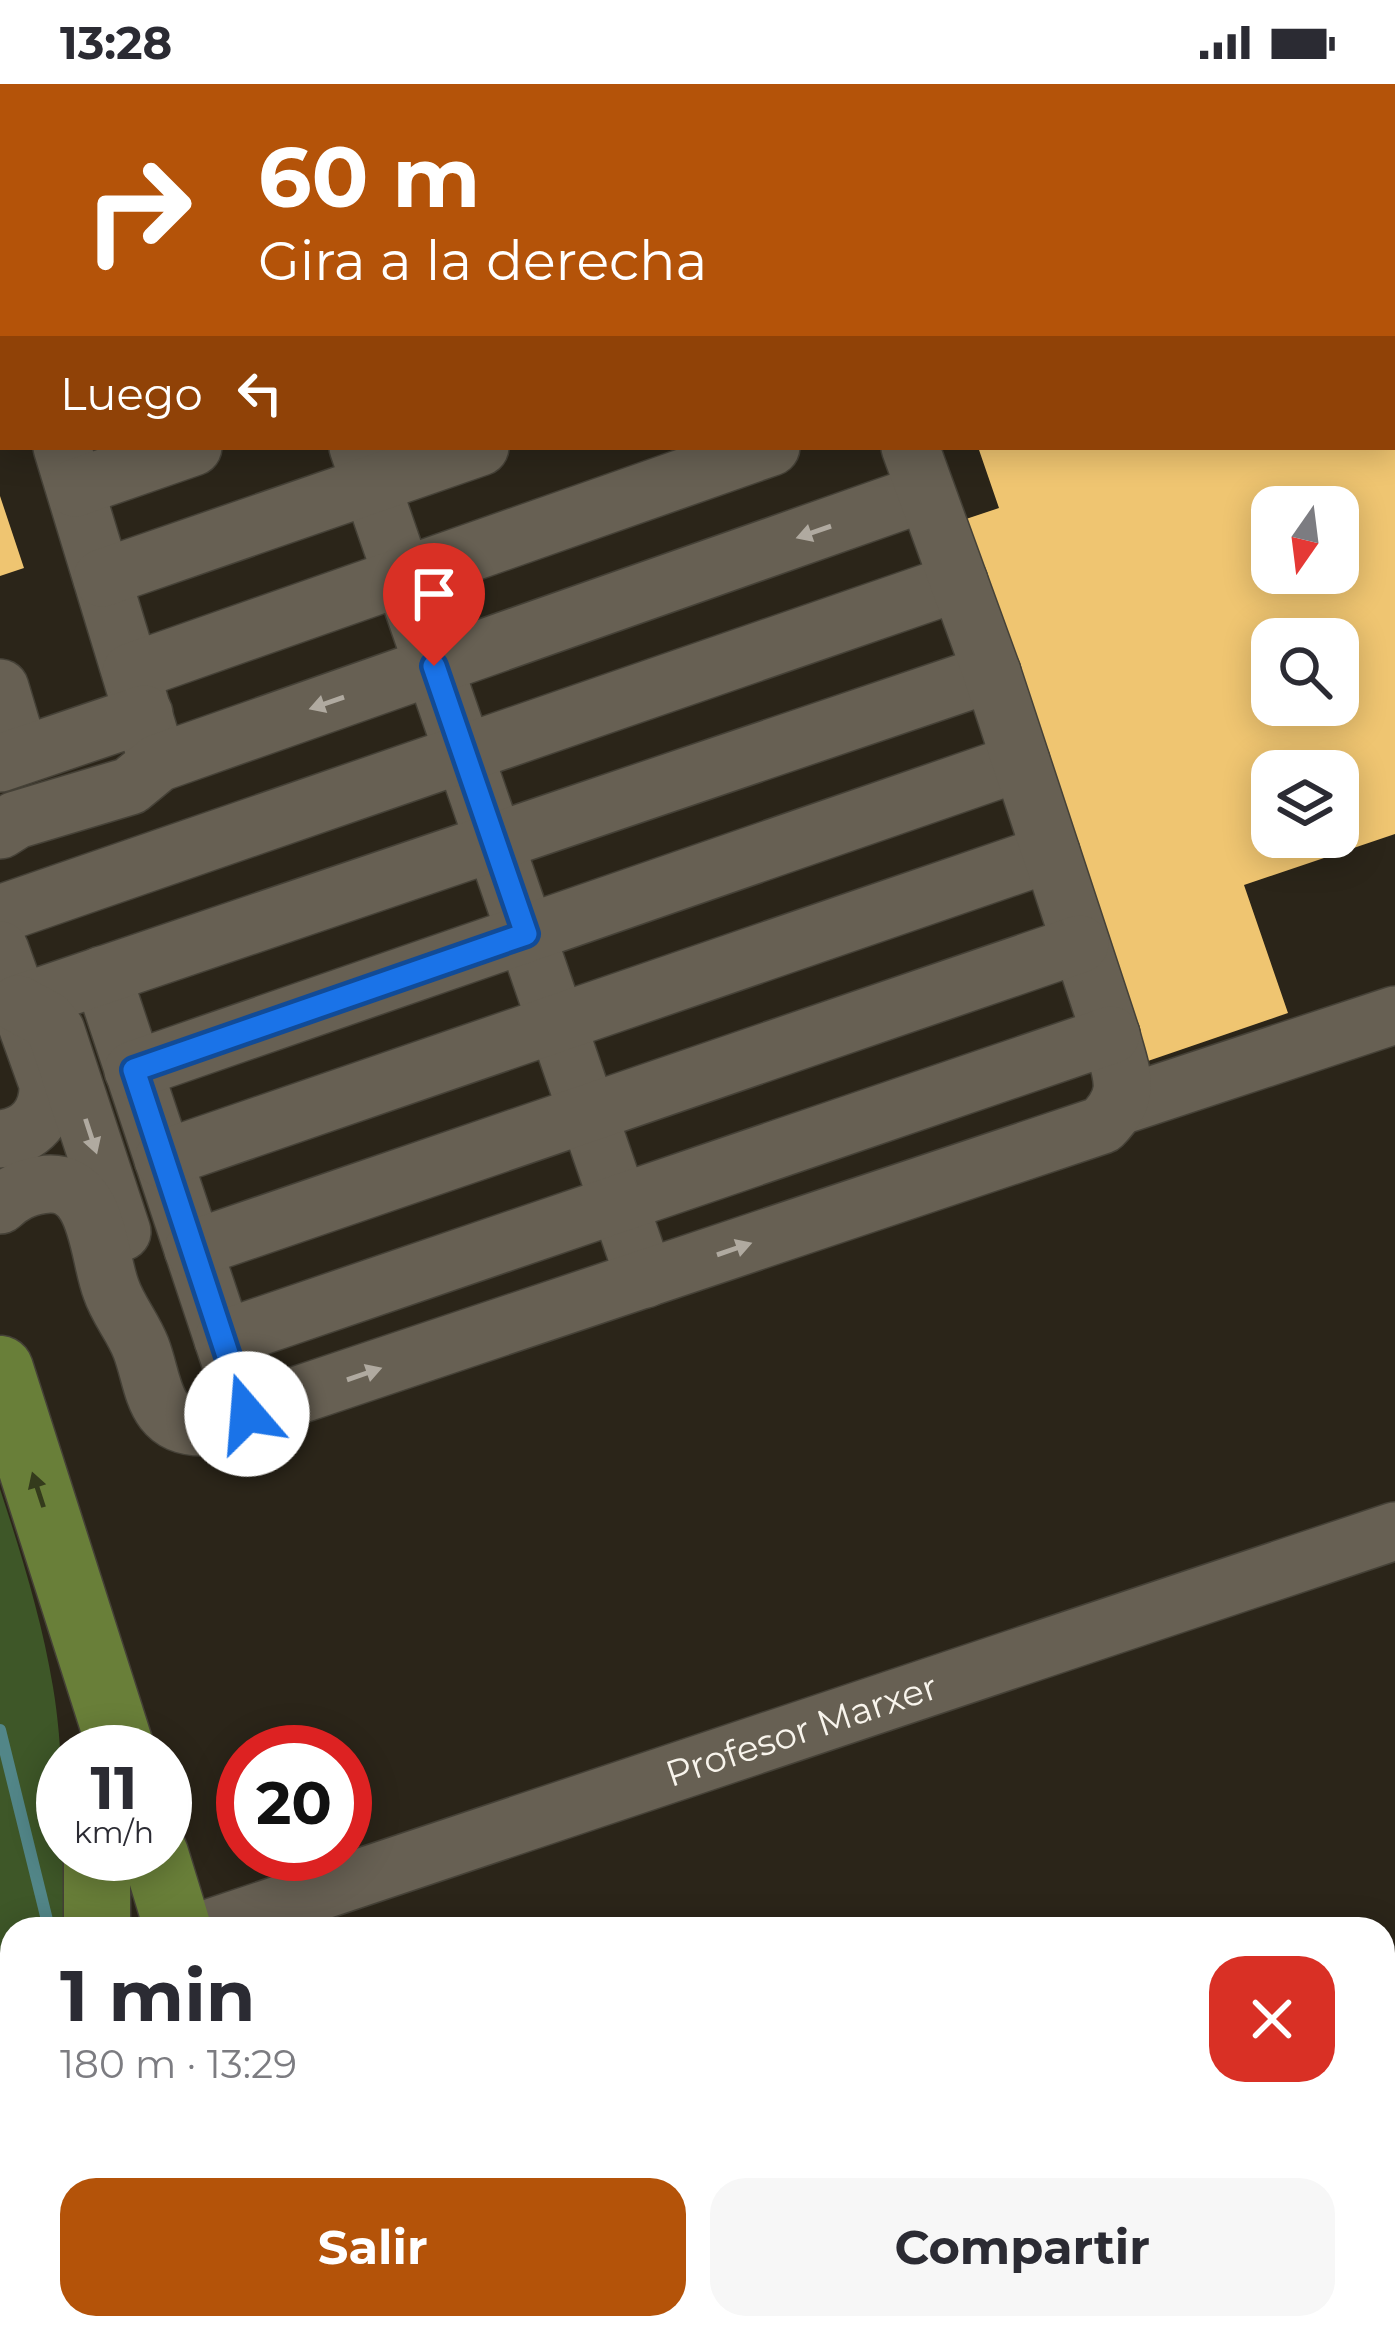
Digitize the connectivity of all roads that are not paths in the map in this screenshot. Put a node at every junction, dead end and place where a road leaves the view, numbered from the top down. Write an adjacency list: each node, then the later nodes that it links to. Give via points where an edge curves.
1 (174, 450): 5 (street)
2 (462, 450): 4 (street)
3 (762, 450): 7 (street)
4 (365, 466): 7 (street); 8 (street)
5 (68, 467): 8 (street)
6 (917, 470): 9 (street); 10 (street, one-way to 10)
7 (403, 576): 10 (street); 13 (street)
8 (102, 578): 13 (street)
9 (959, 582): 11 (street); 14 (street)
10 (434, 666): 13 (street, one-way to 13); 14 (street)
11 (992, 673): 16 (street); 18 (street)
12 (0, 688): 15 (street)
13 (144, 716): 15 (street); 17 (street, via 130,786)
14 (464, 753): 18 (street); 20 (street)
15 (10, 759)
16 (1021, 763): 19 (street); 21 (street)
17 (0, 830)
18 (494, 842): 21 (street); 24 (street)
19 (1051, 854): 22 (street); 27 (street)
20 (0, 914)
21 (526, 934): 27 (street); 29 (street)
22 (1080, 944): 28 (street); 31 (street)
23 (0, 950): 25 (street)
24 (102, 975): 25 (street); 29 (street)
25 (18, 1004): 32 (street, via 49,1101 22,1135); 39 (street, one-way to 39, via 56,1030 137,1280)
26 (1395, 1015): 30 (street)
27 (557, 1024): 31 (street); 33 (street)
28 (1111, 1035): 30 (street, via 1124,1086); 34 (street)
29 (134, 1070): 33 (street)
30 (1120, 1106): 37 (street, one-way to 30, via 1102,1125)
31 (588, 1113): 34 (street); 36 (street)
32 (0, 1139)
33 (163, 1159): 36 (street)
34 (619, 1203): 37 (street); 38 (street)
35 (0, 1205): 39 (street, via 38,1186 79,1194 111,1289)
36 (193, 1249): 38 (street)
37 (645, 1279): 41 (street, one-way to 37)
38 (223, 1339): 41 (street)
39 (139, 1342): 41 (street, via 160,1406 177,1424 203,1427)
40 (0, 1369): 43 (main road, one-way to 40)
41 (247, 1414)
42 (1395, 1532): 50 (street, Profesor Marxer)
43 (96, 1672): 44 (main road); 45 (main road)
44 (96, 1725)
45 (113, 1725)
46 (97, 1881): 48 (main road)
47 (163, 1881): 49 (main road)
48 (97, 1917)
49 (174, 1917)
50 (243, 1917)

